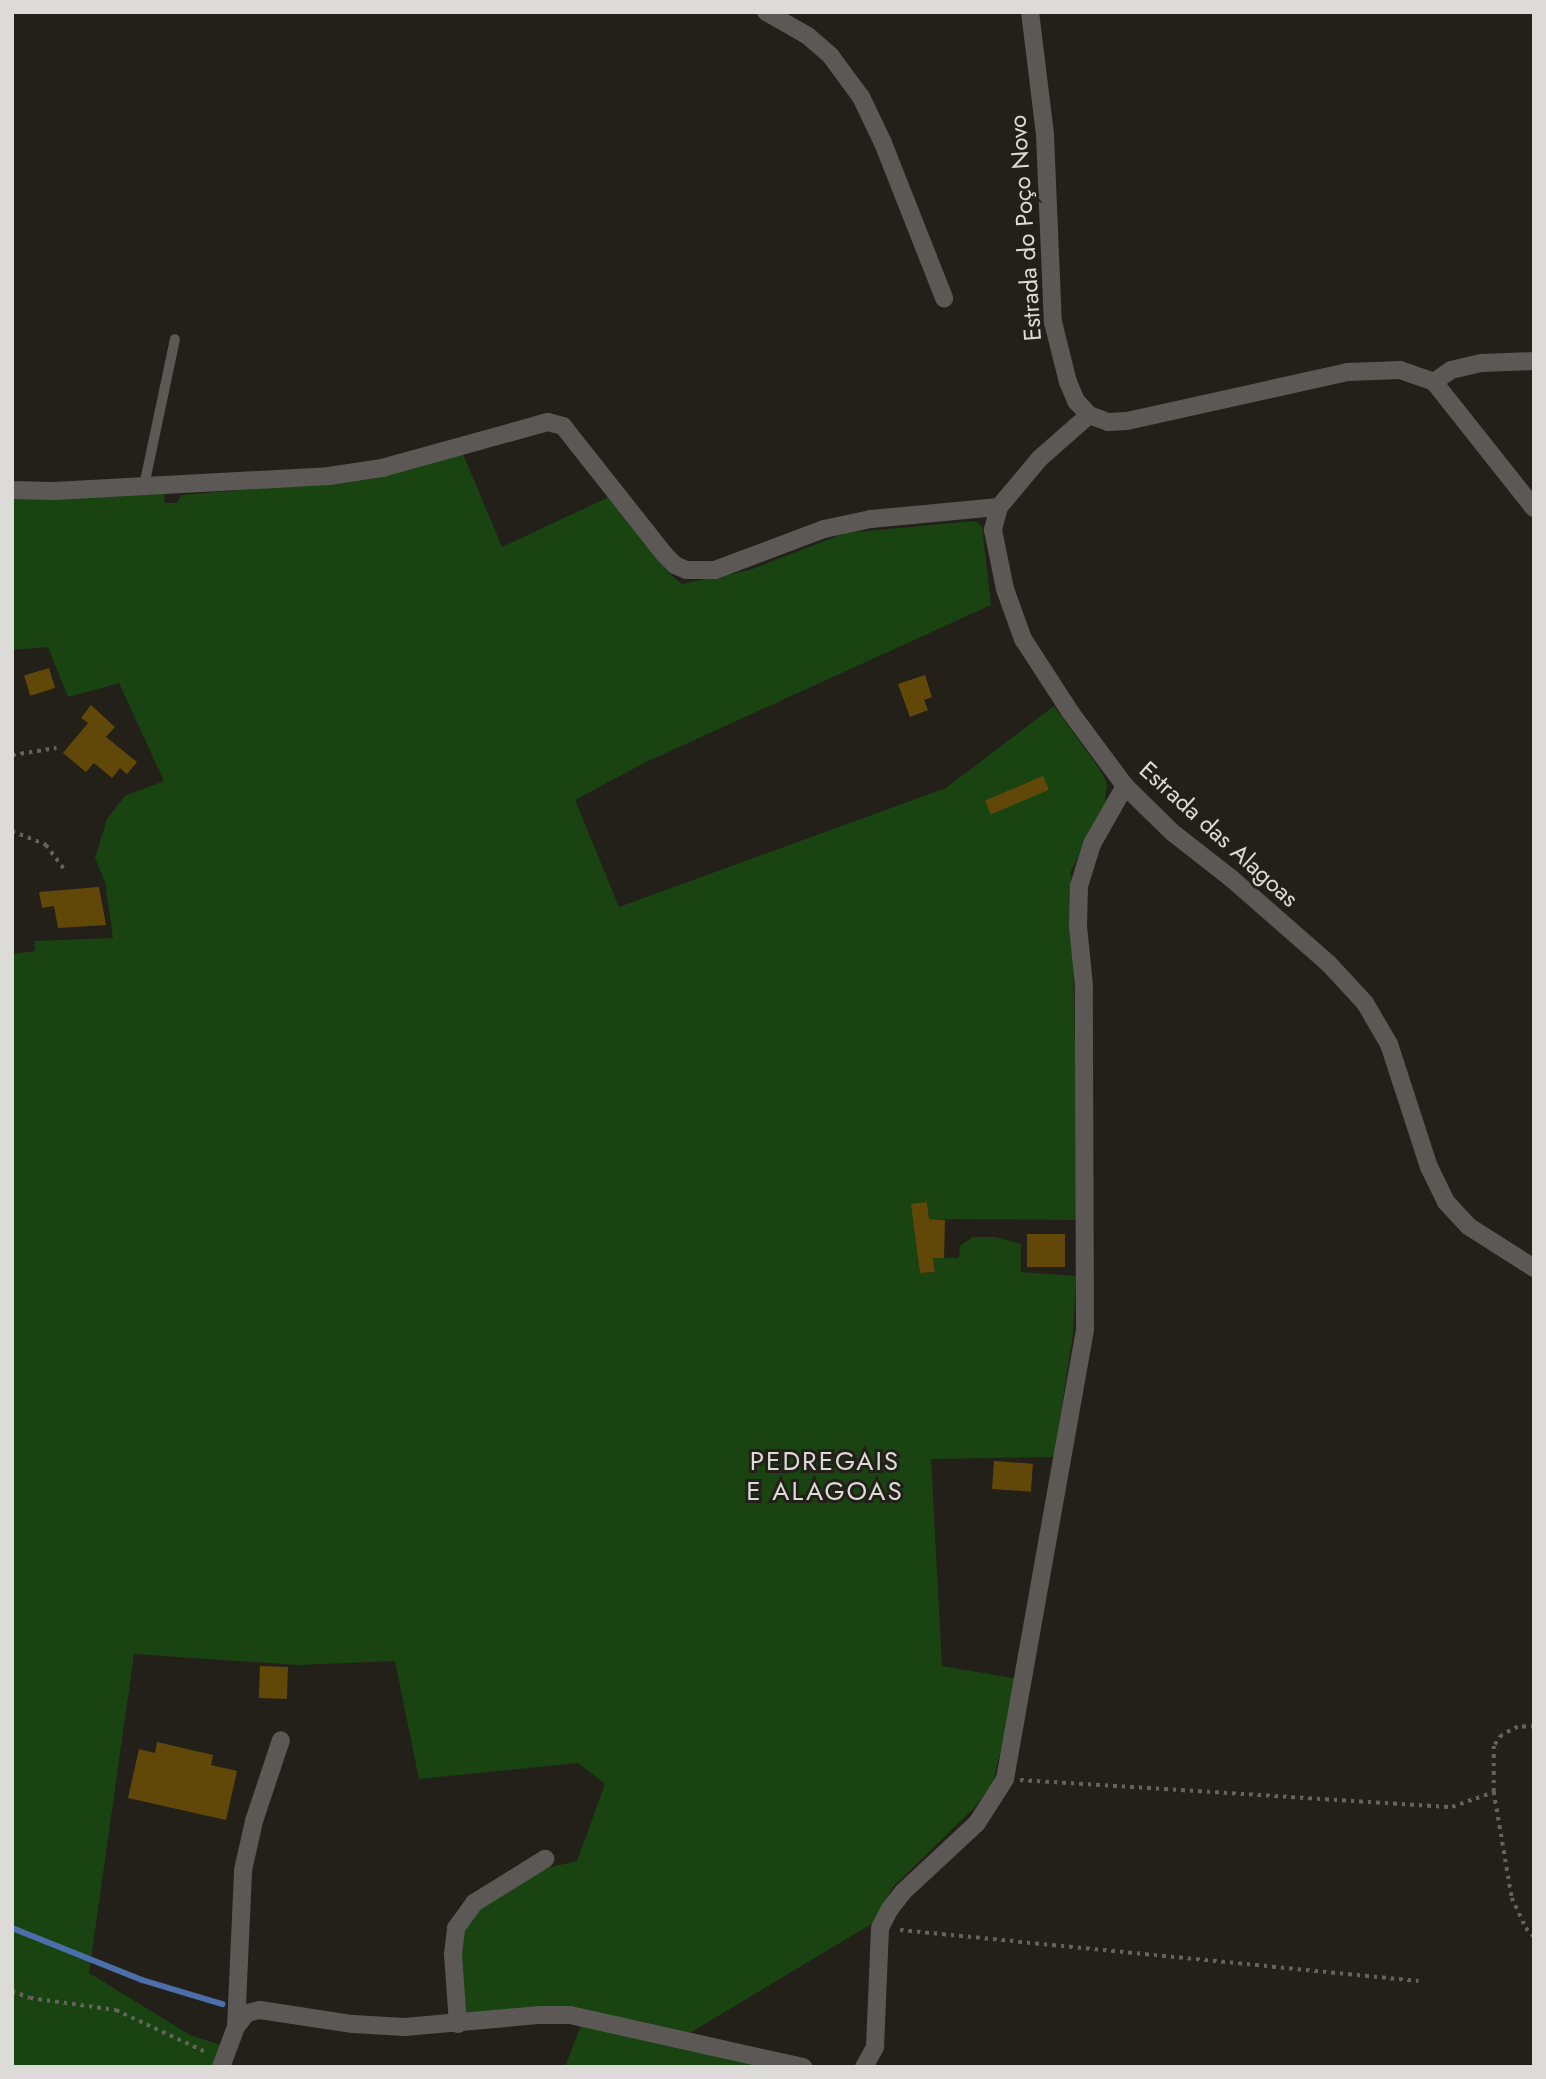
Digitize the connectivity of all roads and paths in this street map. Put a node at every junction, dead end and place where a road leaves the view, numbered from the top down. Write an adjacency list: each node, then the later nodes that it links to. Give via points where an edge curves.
1 (766, 12): 3 (street, via 808,36 830,55 861,97)
2 (1030, 12): 7 (street, Estrada do Poço Novo, via 1045,135 1053,322 1068,382)
3 (944, 298)
4 (174, 339): 8 (lane)
5 (1534, 361): 6 (street, via 1482,363 1451,370)
6 (1434, 382): 7 (street, via 1400,370 1348,372 1127,421 1108,422); 11 (street)
7 (1089, 415): 10 (street, via 1040,458)
8 (144, 486): 9 (street); 10 (street, via 328,476 382,468 548,422 563,426 664,554 686,570 715,569 824,529 871,519)
9 (12, 490)
10 (999, 507): 14 (street, Estrada das Alagoas, via 993,530 1005,589 1023,639)
11 (1534, 508)
12 (56, 748): 13 (path)
13 (12, 755)
14 (1125, 786): 17 (street, Estrada das Alagoas, via 1172,832 1329,964 1365,1003 1389,1044 1429,1167 1447,1202 1468,1226); 20 (street, via 1092,844 1079,886 1085,1329)
15 (12, 831): 16 (path, via 47,845)
16 (65, 870)
17 (1534, 1268)
18 (1534, 1727): 21 (path, via 1518,1727 1494,1746)
19 (281, 1740): 28 (street, via 243,1870)
20 (1005, 1779): 21 (path, via 1452,1807); 23 (street, via 977,1823 903,1892)
21 (1494, 1792): 24 (path, via 1512,1898)
22 (545, 1859): 27 (street, via 474,1903 456,1928 453,1954)
23 (880, 1928): 25 (path); 31 (street, via 875,2047)
24 (1534, 1937)
25 (1418, 1981)
26 (12, 1991): 29 (path, via 30,1998 117,2010)
27 (458, 2024): 28 (street, via 353,2024 260,2010 247,2014); 30 (street, via 570,2015)
28 (236, 2027): 29 (street)
29 (222, 2063)
30 (803, 2067)
31 (864, 2067)

